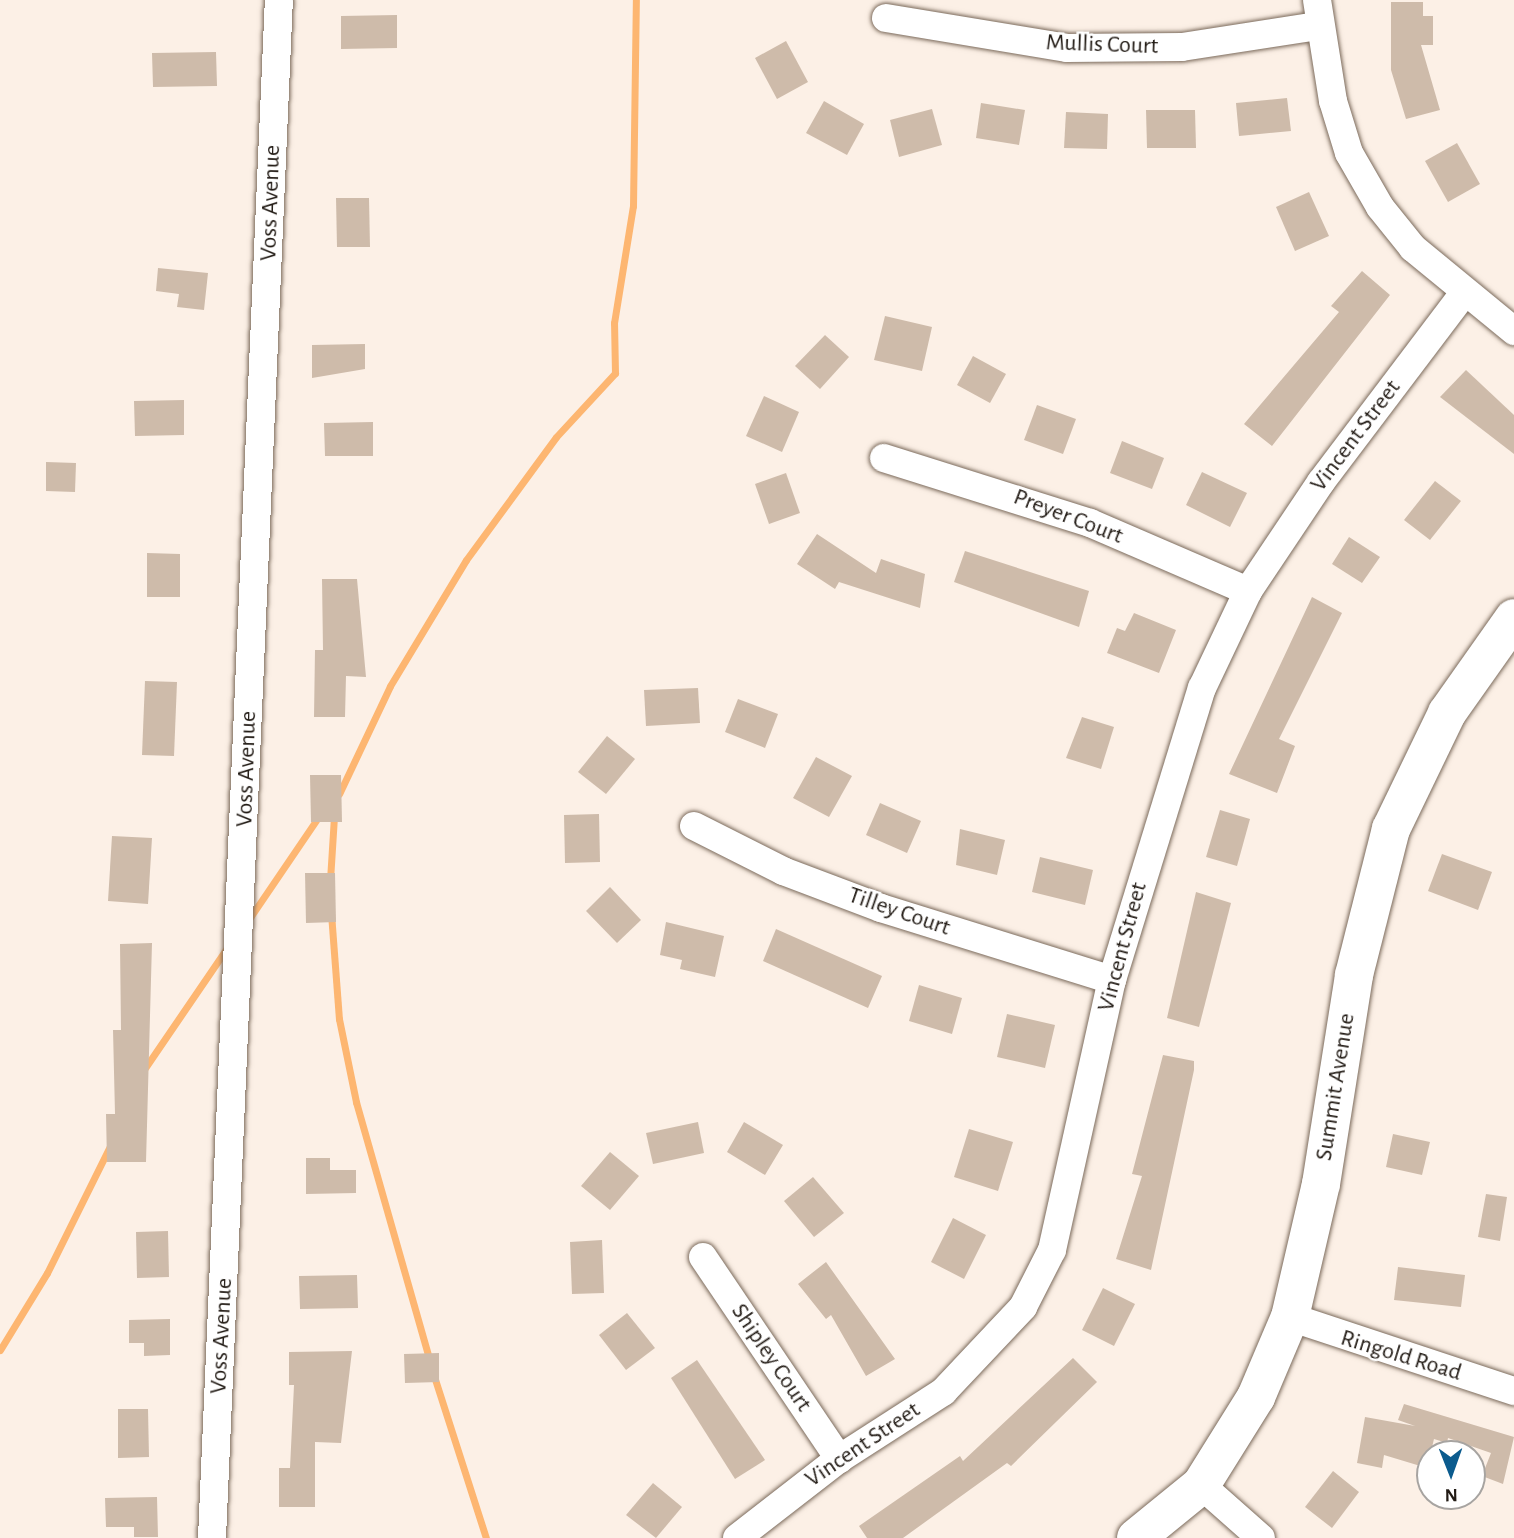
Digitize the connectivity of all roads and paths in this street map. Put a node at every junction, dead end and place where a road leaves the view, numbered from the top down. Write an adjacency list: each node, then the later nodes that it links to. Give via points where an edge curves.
1 (279, 0): 16 (street, Voss Avenue)
2 (1318, 13): 3 (street, Mullis Court, via 1182,47 1067,48); 4 (street, via 1349,153 1413,248)
3 (886, 18)
4 (1463, 294): 5 (street); 7 (street, Vincent Street, via 1321,482)
5 (1514, 331)
6 (884, 458): 7 (street, Preyer Court, via 1090,523)
7 (1248, 591): 10 (street, Vincent Street, via 1202,688 1170,778)
8 (1512, 625): 12 (main road, Summit Avenue, via 1447,713 1391,829 1354,975 1321,1184)
9 (694, 825): 10 (street, Tilley Court, via 783,871 881,908)
10 (1112, 980): 14 (street, Vincent Street, via 1074,1174 1052,1251 1023,1307 943,1392)
11 (703, 1256): 14 (street, Shipley Court)
12 (1290, 1317): 13 (street, Ringold Road); 15 (main road, Summit Avenue, via 1256,1397)
13 (1514, 1391)
14 (839, 1459): 17 (street, Vincent Street)
15 (1201, 1485): 18 (main road, Summit Avenue); 19 (street)
16 (212, 1538)
17 (737, 1538)
18 (1136, 1538)
19 (1261, 1538)

